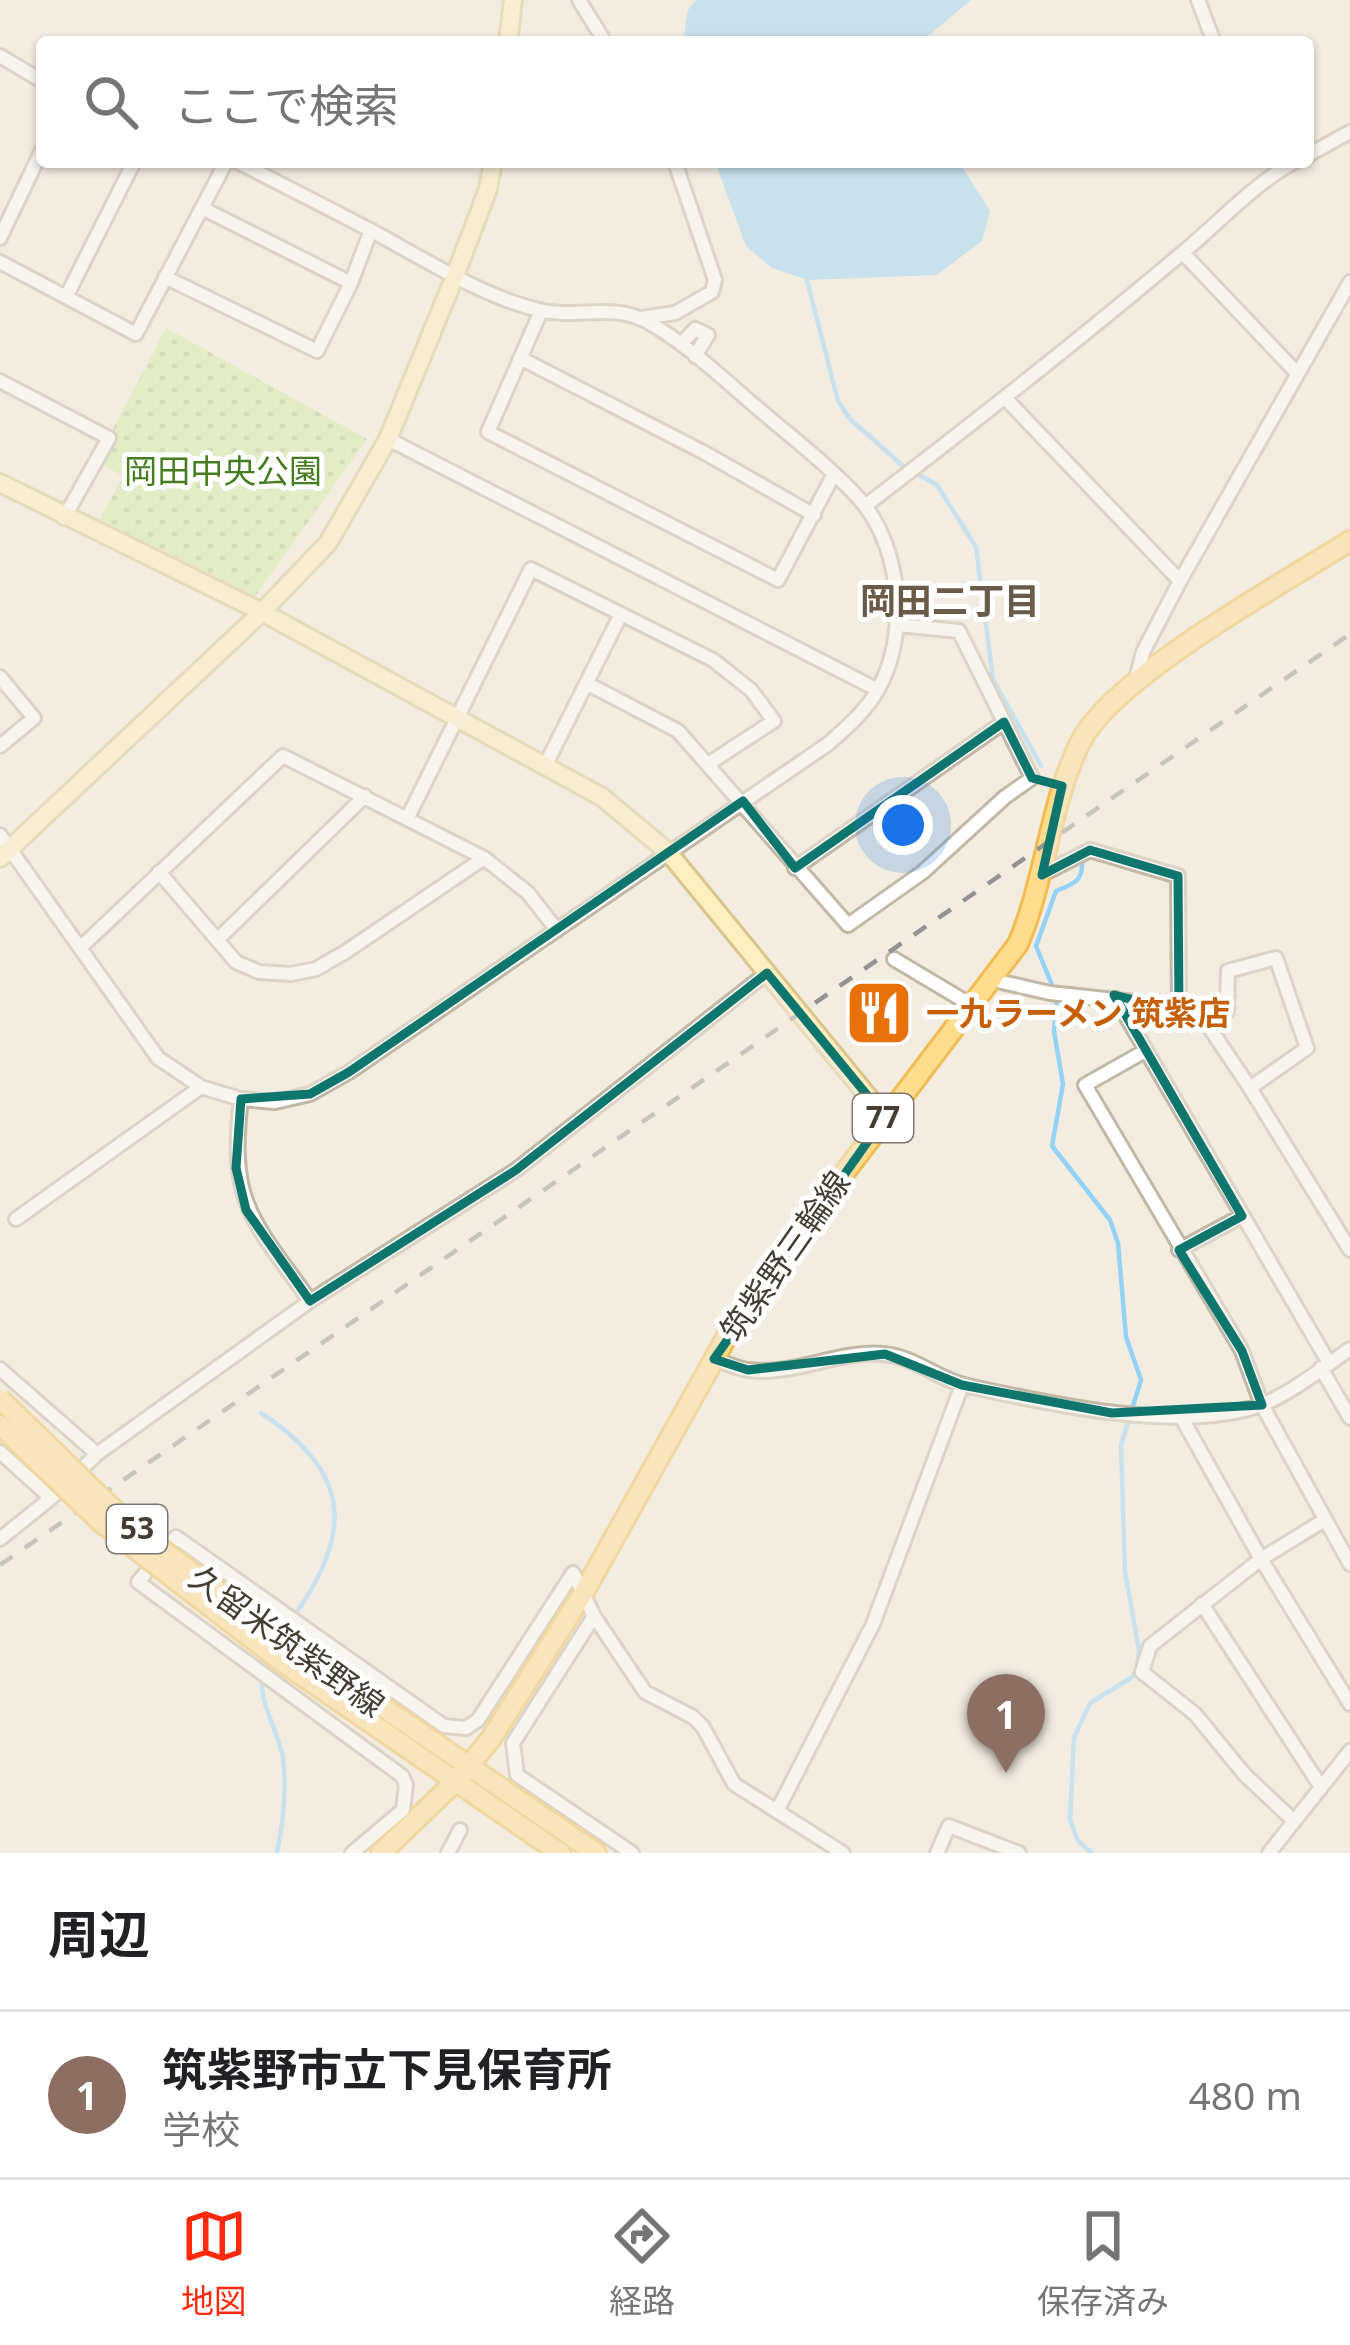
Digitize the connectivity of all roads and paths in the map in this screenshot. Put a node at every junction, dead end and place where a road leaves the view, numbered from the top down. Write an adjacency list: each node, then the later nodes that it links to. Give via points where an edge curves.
1 (513, 0): 4 (street)
2 (580, 0): 5 (street)
3 (1198, 0): 6 (street)
4 (509, 36)
5 (601, 36)
6 (1212, 36)
7 (0, 57): 8 (street)
8 (36, 78)
9 (1350, 132): 10 (street)
10 (1314, 152)
11 (36, 163): 22 (street)
12 (131, 168): 29 (street)
13 (223, 168): 20 (street)
14 (250, 168): 21 (street)
15 (492, 168): 25 (street)
16 (677, 168): 31 (street, via 716,280 712,292 675,314)
17 (1265, 168): 19 (street)
18 (1283, 168): 19 (street)
19 (1268, 176): 23 (street)
20 (202, 208): 26 (street); 28 (street)
21 (371, 230): 25 (street); 28 (street)
22 (0, 238)
23 (1183, 253): 35 (street); 37 (street)
24 (0, 262): 29 (street)
25 (455, 276): 30 (street); 38 (street)
26 (165, 277): 28 (street, via 317,350); 29 (street, via 136,334)
27 (1350, 282): 35 (street)
28 (351, 283)
29 (67, 295)
30 (541, 311): 31 (street); 34 (street)
31 (641, 318): 32 (street)
32 (681, 344): 33 (street); 33 (street, via 695,329 707,335)
33 (695, 356): 39 (street)
34 (520, 358): 42 (street); 42 (street, via 488,432 778,580)
35 (1296, 372): 45 (street)
36 (0, 381): 43 (street, via 109,438)
37 (1006, 399): 41 (street); 45 (street)
38 (388, 439): 46 (street, via 328,543); 52 (street)
39 (834, 474): 41 (street); 42 (street)
40 (0, 484): 43 (street)
41 (865, 506): 48 (street, via 893,574)
42 (814, 515)
43 (64, 518): 46 (street)
44 (1350, 541): 51 (main road, 筑紫野三輪線 / 77)
45 (1180, 581): 51 (street)
46 (262, 612): 53 (street); 63 (street)
47 (621, 614): 50 (street); 53 (street, via 531,569); 57 (street, via 713,660 774,721)
48 (898, 625): 52 (street); 54 (street, via 959,631)
49 (0, 677): 55 (street, via 34,718)
50 (588, 684): 56 (street); 57 (street, via 678,731)
51 (1135, 684): 59 (main road, 筑紫野三輪線 / 77, via 1082,737)
52 (878, 690): 61 (street, via 829,744)
53 (455, 716): 56 (street); 62 (street)
54 (1004, 722): 58 (street); 66 (street)
55 (0, 746)
56 (546, 764): 64 (street)
57 (708, 764): 61 (street)
58 (1032, 778): 59 (street); 66 (street, via 848,926)
59 (1062, 786): 68 (main road, 筑紫野三輪線 / 77)
60 (365, 796): 62 (street); 67 (street, via 283,756); 70 (street)
61 (743, 801): 64 (street); 66 (street)
62 (408, 817): 65 (street)
63 (4, 848): 71 (street)
64 (668, 852): 69 (street); 73 (street)
65 (484, 858): 69 (street); 70 (street, via 316,969 259,973)
66 (795, 868)
67 (159, 872): 70 (street); 71 (street)
68 (1043, 874): 74 (main road, 筑紫野三輪線 / 77, via 1018,944); 77 (street, via 1090,850 1178,876)
69 (557, 930): 82 (street, via 310,1094)
70 (217, 940)
71 (80, 948): 80 (street, via 158,1058)
72 (894, 959): 76 (street)
73 (766, 973): 83 (street); 88 (street, via 516,1170)
74 (993, 980): 75 (street); 76 (main road, 筑紫野三輪線 / 77)
75 (1116, 998): 77 (street); 79 (street)
76 (970, 1005): 83 (main road, 筑紫野三輪線 / 77)
77 (1179, 1012): 78 (street)
78 (1209, 1027): 81 (street); 81 (street, via 1228,1011 1228,971 1276,958 1307,1048)
79 (1145, 1051): 84 (street); 87 (street, via 1085,1085)
80 (201, 1087): 82 (street); 85 (street)
81 (1250, 1088): 86 (street)
82 (241, 1099): 88 (street, via 236,1168 246,1210)
83 (885, 1117): 90 (main road, 筑紫野三輪線 / 77)
84 (1242, 1216): 87 (street); 91 (street)
85 (16, 1219)
86 (1348, 1242)
87 (1179, 1250): 95 (street, via 1242,1351)
88 (310, 1301): 100 (street)
89 (1350, 1348): 91 (street)
90 (714, 1358): 93 (street, via 748,1370 884,1354); 106 (main road, 筑紫野三輪線 / 77)
91 (1325, 1365): 95 (street); 97 (street)
92 (0, 1370): 100 (street)
93 (962, 1385): 96 (street, via 1112,1413); 114 (street, via 873,1624)
94 (0, 1399): 109 (main road, 久留米筑紫野線 / 53, bridge, via 116,1511)
95 (1262, 1405): 96 (street); 102 (street)
96 (1180, 1415): 104 (street)
97 (1350, 1418)
98 (0, 1425): 109 (main road, 久留米筑紫野線 / 53, bridge, via 103,1523)
99 (0, 1452): 101 (street)
100 (97, 1454): 101 (street)
101 (51, 1498): 103 (street)
102 (1324, 1521): 104 (street); 105 (street)
103 (0, 1539)
104 (1261, 1559): 107 (street); 110 (street)
105 (1350, 1564)
106 (584, 1592): 108 (street); 112 (main road, 筑紫野三輪線 / 77); 117 (street, via 573,1573 478,1720 454,1730 176,1537 138,1582 402,1776 403,1810)
107 (1202, 1604): 113 (street); 115 (street, via 1150,1646 1142,1672 1195,1714)
108 (594, 1616): 114 (street, via 645,1692 693,1717 734,1784); 122 (street, via 513,1744 517,1775)
109 (285, 1652): 112 (main road, 久留米筑紫野線 / 53)
110 (1350, 1704)
111 (1350, 1751): 113 (street)
112 (462, 1774): 118 (main road, 筑紫野三輪線 / 77); 120 (main road, 久留米筑紫野線 / 53); 121 (main road, 久留米筑紫野線 / 53)
113 (1321, 1787): 115 (street)
114 (777, 1811): 123 (street)
115 (1294, 1821): 126 (street)
116 (460, 1829): 119 (street)
117 (352, 1853)
118 (381, 1853)
119 (448, 1853)
120 (560, 1853)
121 (596, 1853)
122 (632, 1853)
123 (843, 1853)
124 (937, 1853): 125 (street, via 949,1826)
125 (1019, 1853)
126 (1269, 1853)

